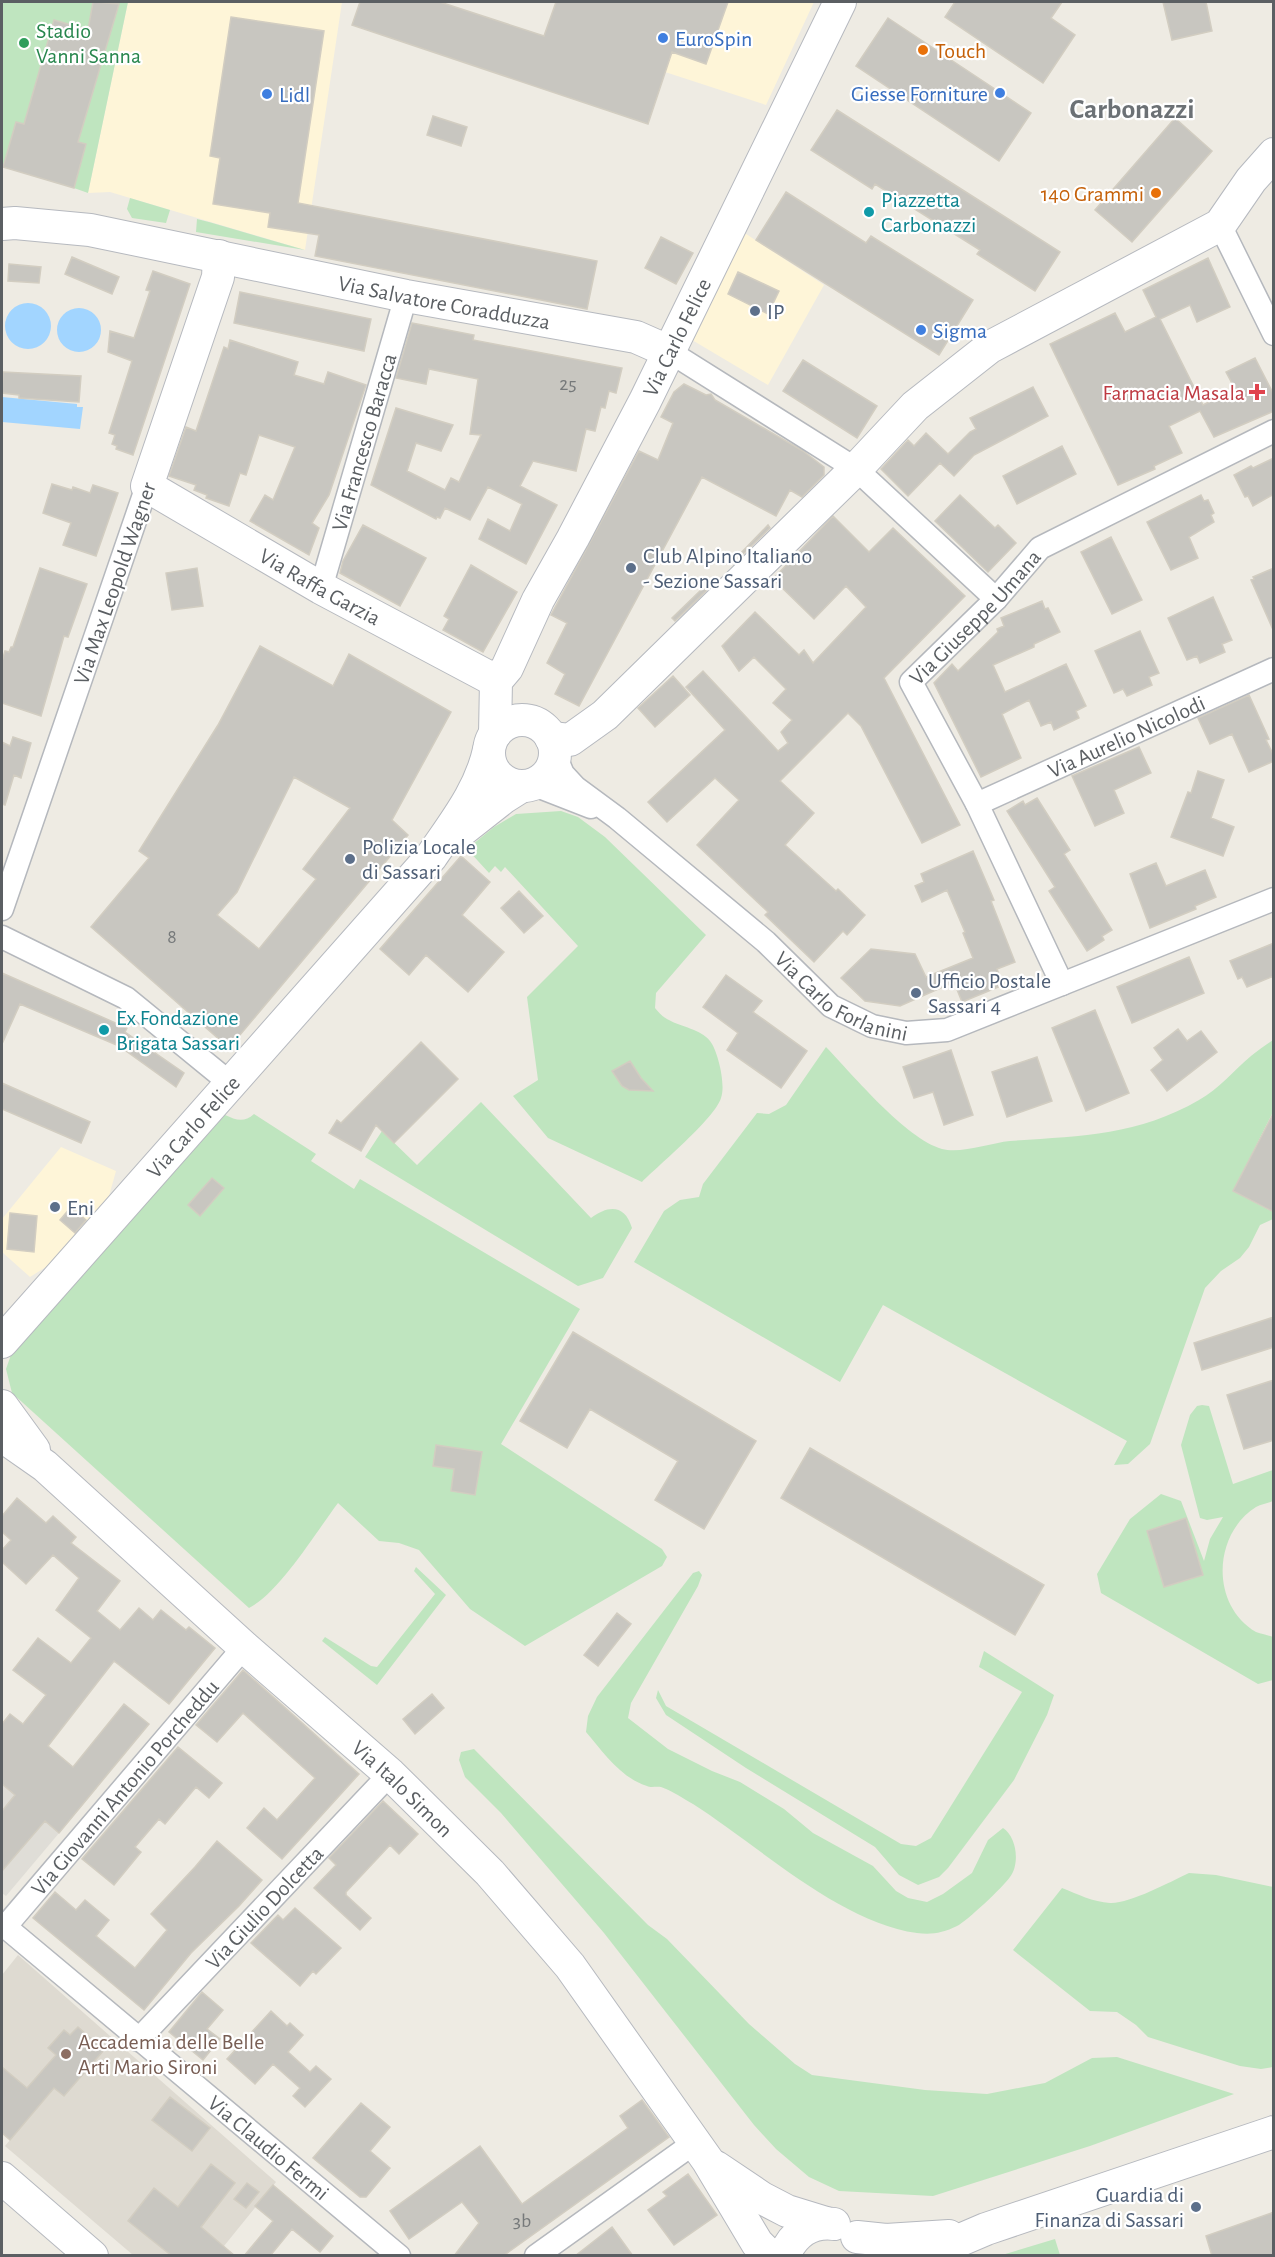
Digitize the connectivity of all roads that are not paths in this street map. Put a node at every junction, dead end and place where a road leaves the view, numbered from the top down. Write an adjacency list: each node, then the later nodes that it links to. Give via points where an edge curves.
1 (840, 2): 8 (main road, Via Carlo Felice)
2 (1274, 154): 4 (main road)
3 (2, 224): 5 (main road, Via Salvatore Coradduzza, via 90,230)
4 (1220, 225): 7 (street); 10 (main road, via 990,347 915,406)
5 (219, 256): 6 (main road, Via Salvatore Coradduzza); 11 (main road, Via Max Leopold Wagner, via 218,277)
6 (406, 297): 8 (main road, Via Salvatore Coradduzza, via 636,337); 12 (street, Via Francesco Baracca)
7 (1274, 334)
8 (670, 352): 10 (street, Via Salvatore Coradduzza); 15 (main road, Via Carlo Felice)
9 (1274, 431): 13 (street, Via Giuseppe Umana, via 1040,548)
10 (856, 469): 13 (street, Via Salvatore Coradduzza); 16 (main road, via 605,715 570,740)
11 (147, 486): 12 (main road, Via Raffa Garzia); 23 (street, Via Max Leopold Wagner)
12 (321, 588): 15 (main road, Via Raffa Garzia)
13 (996, 599): 19 (street, Via Giuseppe Umana, via 911,682)
14 (1274, 669): 19 (street, Via Aurelio Nicolodi)
15 (502, 674): 16 (main road, via 526,714); 17 (main road, Via Carlo Felice)
16 (549, 739): 17 (main road, via 520,719 502,726); 18 (main road, via 548,773); 20 (street, Via Carlo Forlanini, via 562,774)
17 (492, 742): 18 (main road, via 489,758 495,772 507,783); 21 (main road, Via Carlo Felice, via 478,785)
18 (527, 785): 20 (street, Via Carlo Forlanini); 21 (main road, Via Carlo Felice, via 502,798)
19 (977, 804): 25 (street, Via Giuseppe Umana)
20 (617, 818): 25 (street, Via Carlo Forlanini, via 766,942 831,1006 872,1026 906,1033 947,1030)
21 (431, 857): 26 (main road, Via Carlo Felice)
22 (1274, 899): 25 (street, Via Carlo Forlanini)
23 (2, 909)
24 (2, 937): 26 (street, via 126,998)
25 (1062, 984)
26 (230, 1083): 27 (main road, Via Carlo Felice)
27 (2, 1342)
28 (2, 1406): 30 (main road, Via Italo Simon)
29 (2, 1436): 30 (main road, Via Italo Simon)
30 (45, 1466): 31 (main road, Via Italo Simon)
31 (244, 1647): 32 (main road, Via Italo Simon); 33 (street, Via Giovanni Antonio Porcheddu)
32 (390, 1774): 34 (street, Via Giulio Dolcetta); 36 (main road, Via Italo Simon, via 490,1873 570,1966)
33 (3, 1926): 34 (street, Via Claudio Fermi)
34 (138, 2040): 42 (street, Via Claudio Fermi)
35 (1274, 2132): 39 (main road)
36 (701, 2152): 38 (main road, Via Italo Simon, via 762,2198 787,2211); 43 (street); 44 (main road, Via Italo Simon)
37 (2, 2178): 41 (main road)
38 (826, 2223): 40 (main road, Via Italo Simon, via 848,2229); 45 (main road, via 800,2232)
39 (979, 2232): 40 (main road, Via Italo Simon); 46 (main road)
40 (862, 2246)
41 (92, 2256)
42 (399, 2256)
43 (536, 2256)
44 (770, 2256)
45 (784, 2256)
46 (923, 2256)

